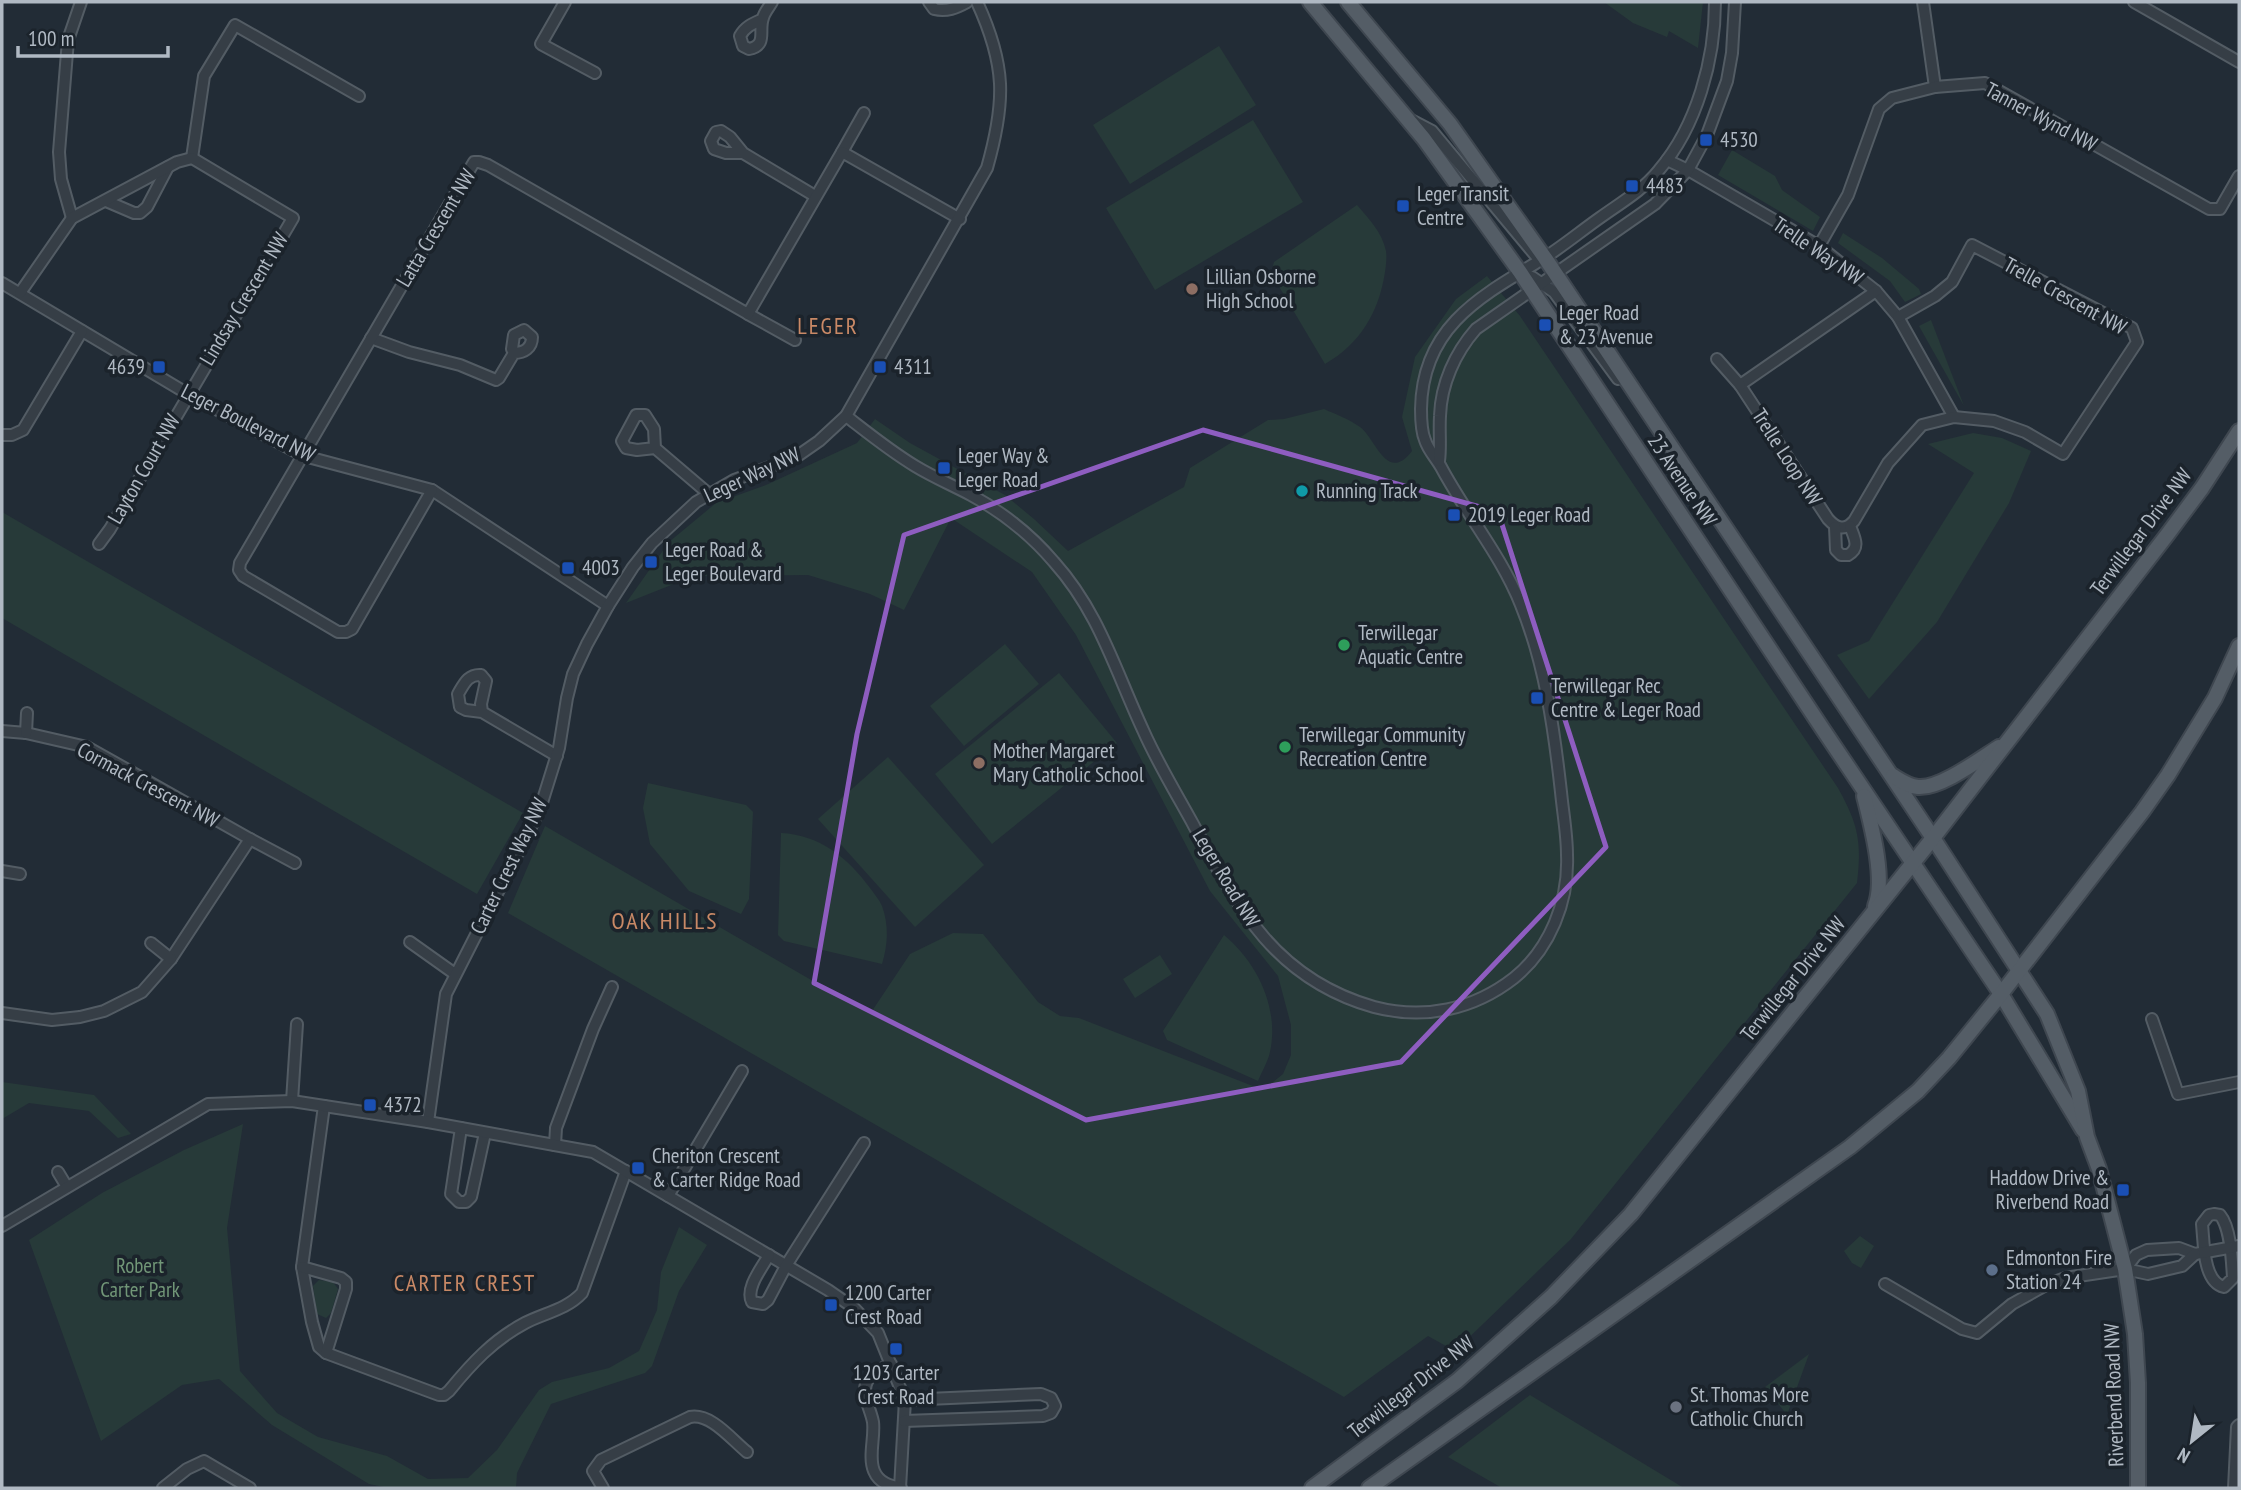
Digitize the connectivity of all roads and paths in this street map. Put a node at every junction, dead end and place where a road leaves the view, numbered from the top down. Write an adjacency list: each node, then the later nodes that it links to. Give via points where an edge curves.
1 (81, 2): 31 (street, via 68,40 59,152)
2 (565, 2): 17 (street, via 541,44)
3 (772, 2): 15 (street)
4 (929, 2): 5 (street, via 942,11)
5 (967, 2)
6 (977, 2): 32 (street, Leger Way NW, via 992,34 1001,101 987,168)
7 (1310, 2): 21 (main road, 23 Avenue NW)
8 (1348, 2): 34 (main road, 23 Avenue NW, via 1450,124)
9 (1715, 2): 25 (street, Leger Road NW, via 1707,73 1690,120)
10 (1735, 2): 27 (street, via 1727,81)
11 (1923, 2): 18 (street)
12 (2134, 2): 14 (street)
13 (2159, 2): 14 (street)
14 (2153, 13): 16 (street)
15 (761, 20)
16 (2239, 62)
17 (595, 73)
18 (1935, 88): 28 (street, Tanner Wynd NW, via 1985,83 2209,209 2220,209); 33 (street, Tanner Wynd NW, via 1892,98 1879,109 1848,195)
19 (359, 96): 24 (street, via 235,25 204,75)
20 (864, 113): 22 (street)
21 (1409, 119): 34 (street, via 1432,131); 35 (main road, 23 Avenue NW)
22 (842, 152): 29 (street); 32 (street)
23 (743, 153): 29 (street)
24 (192, 158): 26 (street); 49 (street, Lindsay Crescent NW, via 293,218)
25 (1667, 160): 27 (street, Trelle Way NW); 34 (street, Leger Road NW, via 1639,191)
26 (169, 166): 30 (street); 30 (street, via 144,211 137,214)
27 (1688, 170): 33 (street, Trelle Way NW); 36 (street, via 1655,204)
28 (2239, 176)
29 (815, 196): 41 (street)
30 (106, 201): 31 (street)
31 (72, 218): 40 (street)
32 (960, 219): 50 (street, Leger Way NW)
33 (1819, 246): 39 (street, Trelle Way NW)
34 (1542, 259): 35 (street, Leger Road NW); 36 (main road, 23 Avenue NW)
35 (1520, 272): 38 (main road, 23 Avenue NW); 57 (street, Leger Road NW, via 1474,301 1438,343 1427,369 1421,408 1425,445)
36 (1557, 274): 38 (street); 54 (main road, 23 Avenue NW)
37 (2, 284): 40 (street, Leger Boulevard NW)
38 (1536, 286): 54 (street, via 1554,292); 57 (street, via 1476,329 1457,354 1444,388); 72 (main road, 23 Avenue NW)
39 (1876, 291): 42 (street, Trelle Way NW); 48 (street, Trelle Loop NW)
40 (20, 293): 43 (street, Leger Boulevard NW)
41 (748, 314): 44 (street, Latta Crescent NW, via 474,162); 45 (street, Latta Crescent NW)
42 (1898, 317): 51 (street, Trelle Way NW); 51 (street, Trelle Crescent NW, via 1952,282 1972,245 2132,328 2137,342 2063,454 1994,421)
43 (82, 331): 49 (street, Leger Boulevard NW); 53 (street, via 23,430)
44 (371, 338): 46 (street, via 496,380); 56 (street, Latta Crescent NW)
45 (795, 340)
46 (514, 353)
47 (1717, 359): 48 (street, Trelle Loop NW)
48 (1740, 385): 61 (street, Trelle Loop NW)
49 (188, 394): 56 (street, Leger Boulevard NW); 62 (street, Layton Court NW)
50 (846, 416): 57 (street, Leger Road NW, via 907,461 1011,521 1065,575 1103,635 1143,732 1220,874 1264,939 1294,967 1330,988 1367,1005 1408,1013 1464,1006 1511,980 1544,944 1566,887 1556,749 1541,663 1521,604 1495,552); 59 (street, Leger Way NW, via 796,457)
51 (1954, 417): 60 (street, Trelle Loop NW, via 1922,425 1888,463)
52 (2239, 431): 69 (main road, Terwillegar Drive NW, via 2167,535)
53 (2, 435)
54 (1668, 442): 71 (main road, 23 Avenue NW)
55 (656, 448): 59 (street)
56 (304, 456): 58 (street, Leger Boulevard NW); 58 (street, Latta Crescent NW, via 239,570 338,632 352,629)
57 (1438, 461)
58 (432, 490): 63 (street, Leger Boulevard NW)
59 (709, 494): 63 (street, Leger Way NW, via 678,516 652,543)
60 (1850, 526): 61 (street, Trelle Loop NW); 61 (street, Trelle Loop NW, via 1856,544 1848,555 1836,550)
61 (1835, 527)
62 (99, 544)
63 (608, 606): 70 (street, Leger Way NW, via 573,674)
64 (2239, 646): 83 (main road, via 2168,775)
65 (482, 712): 70 (street)
66 (27, 713): 68 (street)
67 (2, 731): 68 (street, Cormack Crescent NW)
68 (26, 733): 74 (street, Cormack Crescent NW, via 87,747)
69 (2006, 743): 71 (main road, via 1927,787 1908,785); 73 (main road, Terwillegar Drive NW)
70 (557, 755): 84 (street, Carter Crest Way NW, via 540,809)
71 (1889, 773): 73 (main road, 23 Avenue NW)
72 (1863, 788): 75 (main road, 23 Avenue NW); 79 (main road, via 1880,881)
73 (1933, 838): 75 (main road, Terwillegar Drive NW); 83 (main road, 23 Avenue NW)
74 (250, 839): 76 (street, Cormack Crescent NW); 82 (street)
75 (1912, 862): 79 (main road, Terwillegar Drive NW); 86 (main road, 23 Avenue NW)
76 (295, 863)
77 (2, 871): 78 (street)
78 (20, 874)
79 (1872, 915): 122 (main road, Terwillegar Drive NW, via 1630,1214 1551,1297 1457,1381)
80 (410, 942): 84 (street)
81 (151, 943): 82 (street)
82 (171, 959): 87 (street, via 142,992 104,1011 52,1020)
83 (2020, 970): 86 (main road); 97 (main road, Riverbend Road NW, via 2060,1041 2078,1091)
84 (455, 974): 94 (street, Carter Crest Way NW, via 446,994)
85 (612, 987): 99 (street, via 556,1128)
86 (2001, 994): 97 (main road, Riverbend Road NW); 123 (main road, via 1930,1079 1874,1128)
87 (2, 1013)
88 (2152, 1019): 91 (street, via 2178,1094)
89 (298, 1024): 92 (street)
90 (742, 1071): 103 (street)
91 (2239, 1083)
92 (292, 1101): 93 (street); 102 (street, via 208,1104)
93 (324, 1106): 94 (street); 109 (street)
94 (428, 1122): 95 (street)
95 (461, 1128): 96 (street); 96 (street, via 451,1194 459,1202 471,1197)
96 (485, 1133): 99 (street)
97 (2087, 1137): 110 (main road, Riverbend Road NW)
98 (864, 1143): 108 (street)
99 (555, 1145): 100 (street, via 593,1152)
100 (626, 1171): 103 (street); 112 (street, via 582,1293 574,1302 501,1338 481,1353 444,1395)
101 (58, 1172): 102 (street)
102 (67, 1187): 104 (street)
103 (668, 1196): 107 (street)
104 (2, 1226)
105 (2235, 1247): 106 (street); 106 (street, via 2224,1221 2214,1214 2202,1224); 106 (street, via 2233,1279 2224,1287 2209,1276)
106 (2200, 1253): 110 (street, via 2182,1266 2148,1274); 110 (street, via 2179,1248 2147,1250)
107 (769, 1255): 108 (street); 108 (street, via 751,1289 752,1302 768,1300)
108 (787, 1264): 113 (street, via 854,1308 878,1333)
109 (302, 1267): 112 (street, via 312,1322); 112 (street, via 346,1282)
110 (2125, 1269): 111 (street, via 2046,1285 2012,1304 1977,1334); 124 (main road, Riverbend Road NW, via 2138,1383)
111 (1885, 1284)
112 (326, 1353)
113 (891, 1364): 114 (street); 121 (street, via 873,1374 864,1388 873,1421 872,1469 879,1479)
114 (905, 1400): 115 (street); 115 (street, via 1041,1394 1055,1406 1043,1416)
115 (904, 1420): 121 (street)
116 (2239, 1424): 125 (street)
117 (747, 1452): 120 (street, via 706,1418 690,1417 601,1460 593,1471)
118 (163, 1488): 119 (street, via 204,1461)
119 (250, 1488)
120 (603, 1488)
121 (900, 1488)
122 (1312, 1488)
123 (1369, 1488)
124 (2138, 1488)
125 (2234, 1488)

